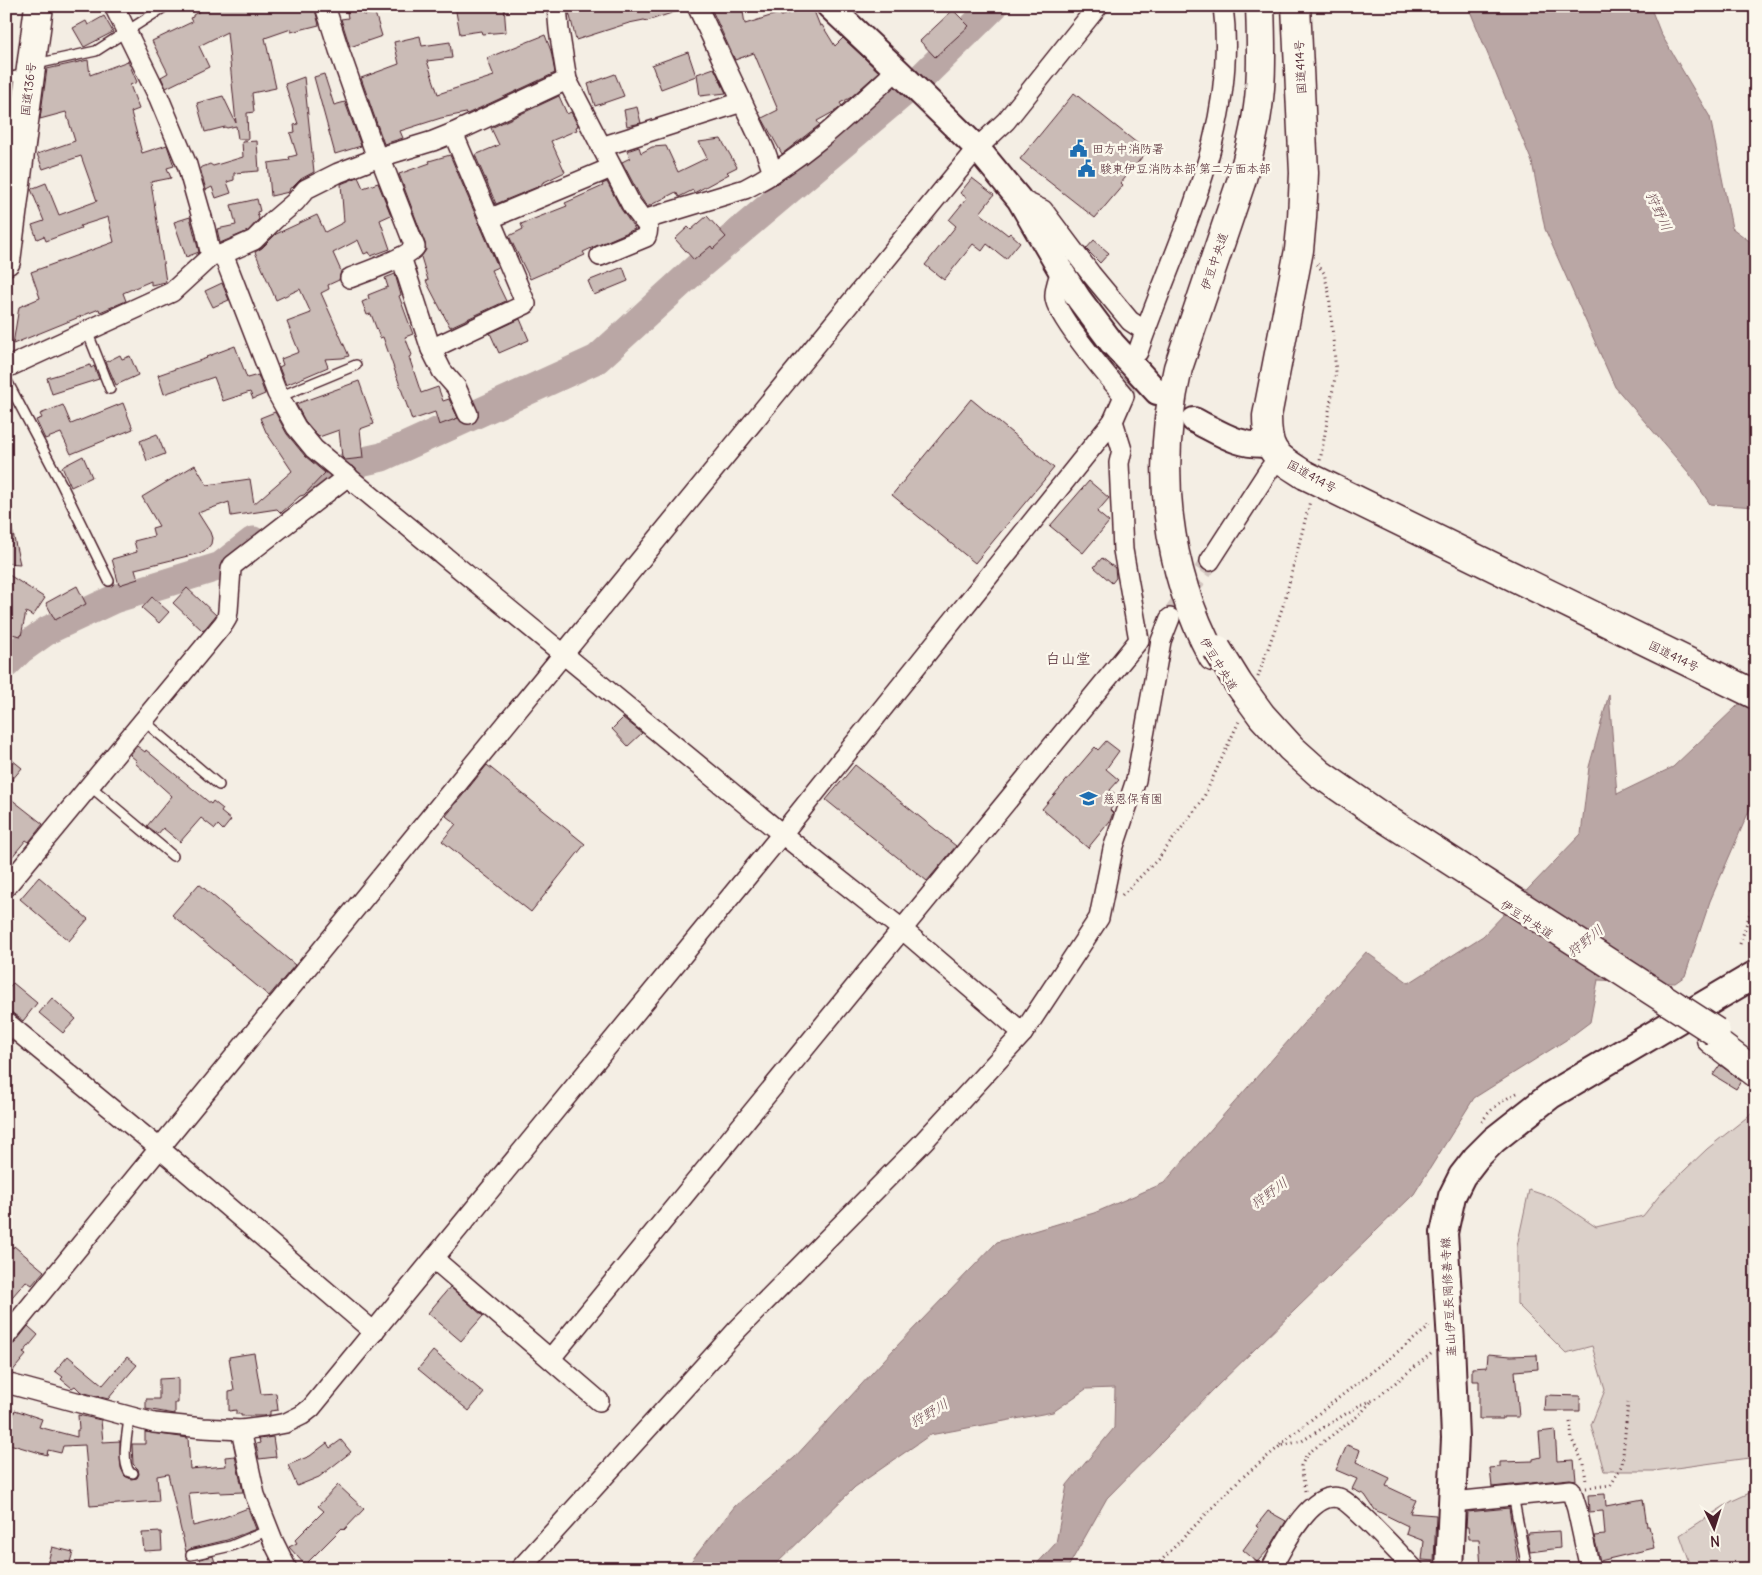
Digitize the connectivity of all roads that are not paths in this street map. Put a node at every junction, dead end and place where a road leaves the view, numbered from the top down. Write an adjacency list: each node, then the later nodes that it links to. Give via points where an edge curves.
1 (39, 6): 15 (highway, 国道136号)
2 (114, 6): 13 (street)
3 (166, 6): 13 (lane)
4 (325, 6): 21 (street)
5 (557, 6): 16 (street)
6 (696, 6): 17 (street)
7 (829, 6): 14 (street)
8 (1098, 6): 20 (street, via 1006,121)
9 (1223, 6): 34 (street, via 1226,26 1222,106 1204,176)
10 (1260, 6): 51 (highway, 伊豆中央道, via 1260,88 1250,152 1178,368 1168,423 1167,509 1176,559 1202,637)
11 (1269, 6): 51 (highway, 伊豆中央道, via 1270,55 1265,122 1248,186 1187,370 1177,425 1174,480 1179,532 1191,582)
12 (1296, 6): 46 (highway, 国道414号, via 1304,173 1299,250 1267,416 1267,432)
13 (127, 31): 15 (lane, via 89,54); 27 (street, via 187,165 205,228)
14 (897, 70): 20 (street); 23 (street, via 831,130)
15 (23, 72): 30 (highway, 国道136号)
16 (567, 80): 18 (street); 19 (street)
17 (742, 102): 19 (street); 23 (street)
18 (454, 133): 21 (street); 25 (street)
19 (601, 146): 22 (street)
20 (977, 148): 24 (street); 52 (street)
21 (379, 157): 27 (street, via 306,190 254,240); 29 (street, via 415,247)
22 (612, 168): 25 (street); 26 (street, via 631,204)
23 (773, 173): 26 (street, via 745,189)
24 (1019, 199): 31 (street); 34 (street, via 1042,210 1130,321)
25 (489, 219): 35 (street, via 526,304)
26 (644, 220): 28 (street, via 648,225 646,237)
27 (217, 255): 33 (street, via 172,292); 42 (street)
28 (600, 256)
29 (401, 257): 32 (street); 35 (street)
30 (6, 261)
31 (1061, 271): 41 (street, via 1112,343); 45 (street, via 1055,298 1058,309 1124,396)
32 (350, 278)
33 (87, 331): 38 (street); 40 (lane)
34 (1145, 331): 36 (street)
35 (431, 349): 43 (street, via 442,371 460,393)
36 (1138, 352)
37 (356, 365): 42 (lane)
38 (6, 368)
39 (6, 379): 49 (lane)
40 (110, 389)
41 (1157, 392)
42 (279, 397): 47 (street, via 305,440)
43 (468, 414)
44 (1194, 420): 46 (street, via 1231,439)
45 (1113, 421): 57 (street); 60 (street, via 1122,450 1119,463 1124,550 1139,640)
46 (1274, 451): 48 (street, via 1269,470); 53 (highway, 国道414号, bridge, via 1312,478)
47 (348, 476): 52 (street); 54 (street, via 233,565 227,618)
48 (1210, 560)
49 (109, 581)
50 (1170, 618): 63 (street, via 1161,641 1136,780 1112,849 1098,918)
51 (1215, 653): 64 (highway, 伊豆中央道, via 1232,687 1257,720 1315,778 1372,819)
52 (564, 654): 57 (street); 67 (street)
53 (1756, 696)
54 (144, 721): 55 (lane); 56 (street)
55 (219, 785)
56 (90, 786): 58 (lane); 59 (street)
57 (782, 834): 60 (street); 68 (street)
58 (173, 856)
59 (6, 887)
60 (903, 930): 63 (street); 71 (street)
61 (1756, 974): 78 (main road, 韮山伊豆長岡修善寺線, via 1552,1095 1494,1140 1462,1176 1452,1196 1444,1233 1455,1438)
62 (6, 1022): 67 (street)
63 (1022, 1033): 82 (street, via 922,1142 738,1329)
64 (1714, 1036): 65 (highway, 伊豆中央道); 66 (highway, 伊豆中央道)
65 (1756, 1063)
66 (1756, 1073)
67 (159, 1148): 69 (street); 70 (street)
68 (434, 1259): 69 (street); 71 (street)
69 (374, 1332): 75 (street, via 302,1415 286,1423)
70 (6, 1336)
71 (551, 1358): 73 (street)
72 (6, 1384): 74 (street)
73 (599, 1401)
74 (129, 1417): 75 (street, via 160,1424); 76 (lane, via 126,1457 127,1469)
75 (241, 1430): 79 (street, via 255,1495)
76 (133, 1472)
77 (1513, 1495): 78 (street); 86 (lane); 87 (street, via 1579,1489)
78 (1453, 1502): 85 (main road, 韮山伊豆長岡修善寺線)
79 (269, 1530): 80 (lane, via 231,1546); 81 (street)
80 (191, 1555)
81 (287, 1569)
82 (520, 1569)
83 (1272, 1569): 84 (street, via 1288,1538 1311,1508 1332,1497 1340,1498 1359,1513)
84 (1414, 1569)
85 (1450, 1569)
86 (1527, 1569)
87 (1590, 1569)

